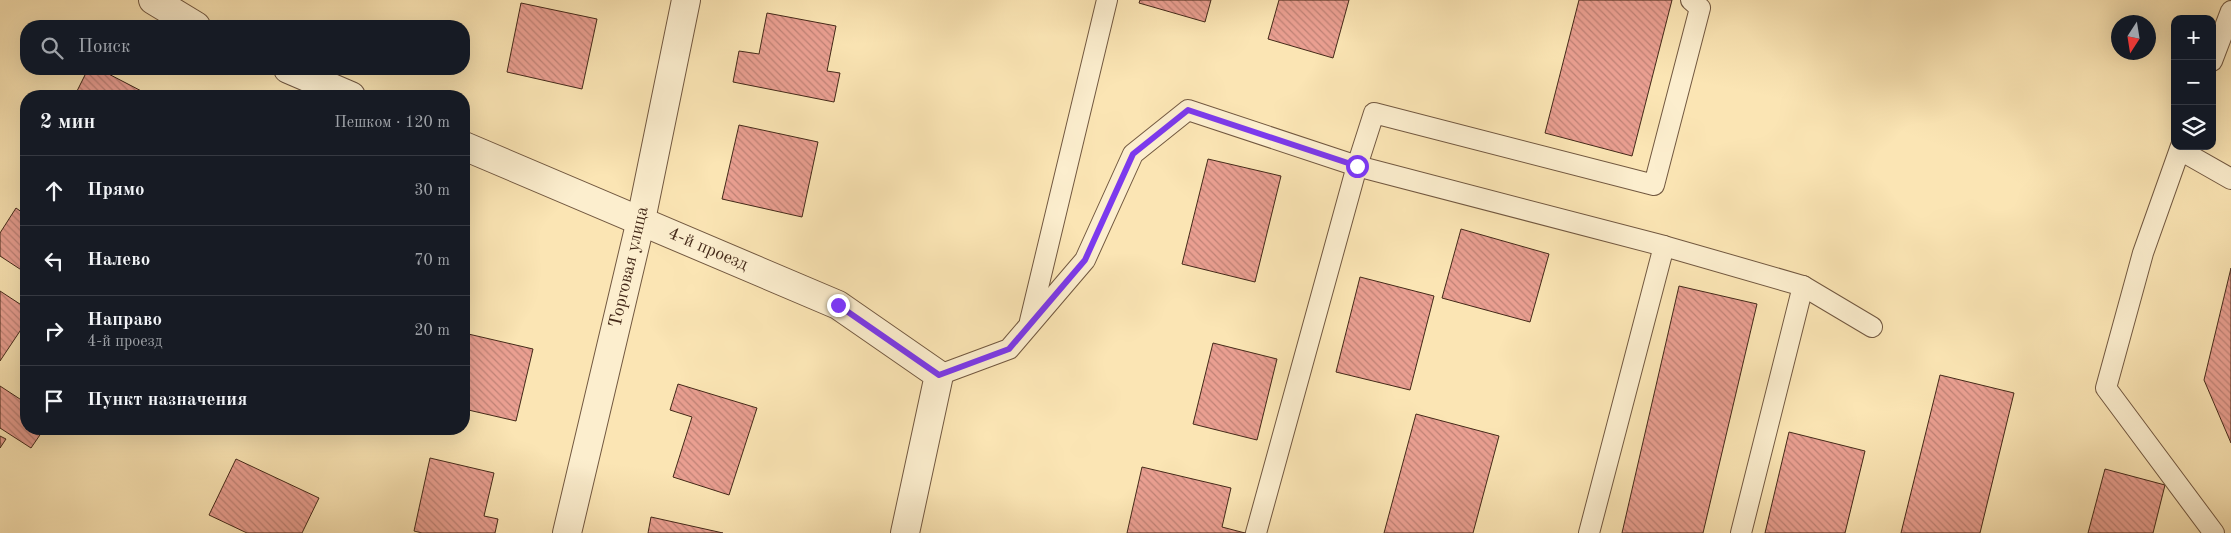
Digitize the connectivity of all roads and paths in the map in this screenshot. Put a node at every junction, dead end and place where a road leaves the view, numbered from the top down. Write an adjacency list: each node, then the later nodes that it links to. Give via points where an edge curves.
1 (153, 0): 6 (street)
2 (686, 0): 15 (street, Торговая улица)
3 (1107, 0): 18 (lane)
4 (1691, 0): 13 (lane, via 1700,8 1654,185 1374,113)
5 (2231, 11): 7 (lane)
6 (186, 20)
7 (2212, 60)
8 (302, 75): 9 (street)
9 (337, 90)
10 (470, 149): 15 (street, 4-й проезд)
11 (2179, 150): 26 (lane, via 2143,252 2106,388)
12 (2183, 150): 14 (lane)
13 (1357, 166): 16 (lane); 18 (lane, via 1188,110 1133,154 1085,260); 23 (lane)
14 (2231, 179)
15 (641, 220): 20 (street, 4-й проезд, via 838,305); 21 (street, Торговая улица)
16 (1664, 246): 17 (lane); 24 (lane)
17 (1803, 286): 19 (lane); 25 (lane)
18 (1029, 325): 20 (lane, via 1009,349)
19 (1872, 327)
20 (939, 375): 22 (street)
21 (567, 533)
22 (905, 533)
23 (1256, 533)
24 (1588, 533)
25 (1741, 533)
26 (2214, 533)

